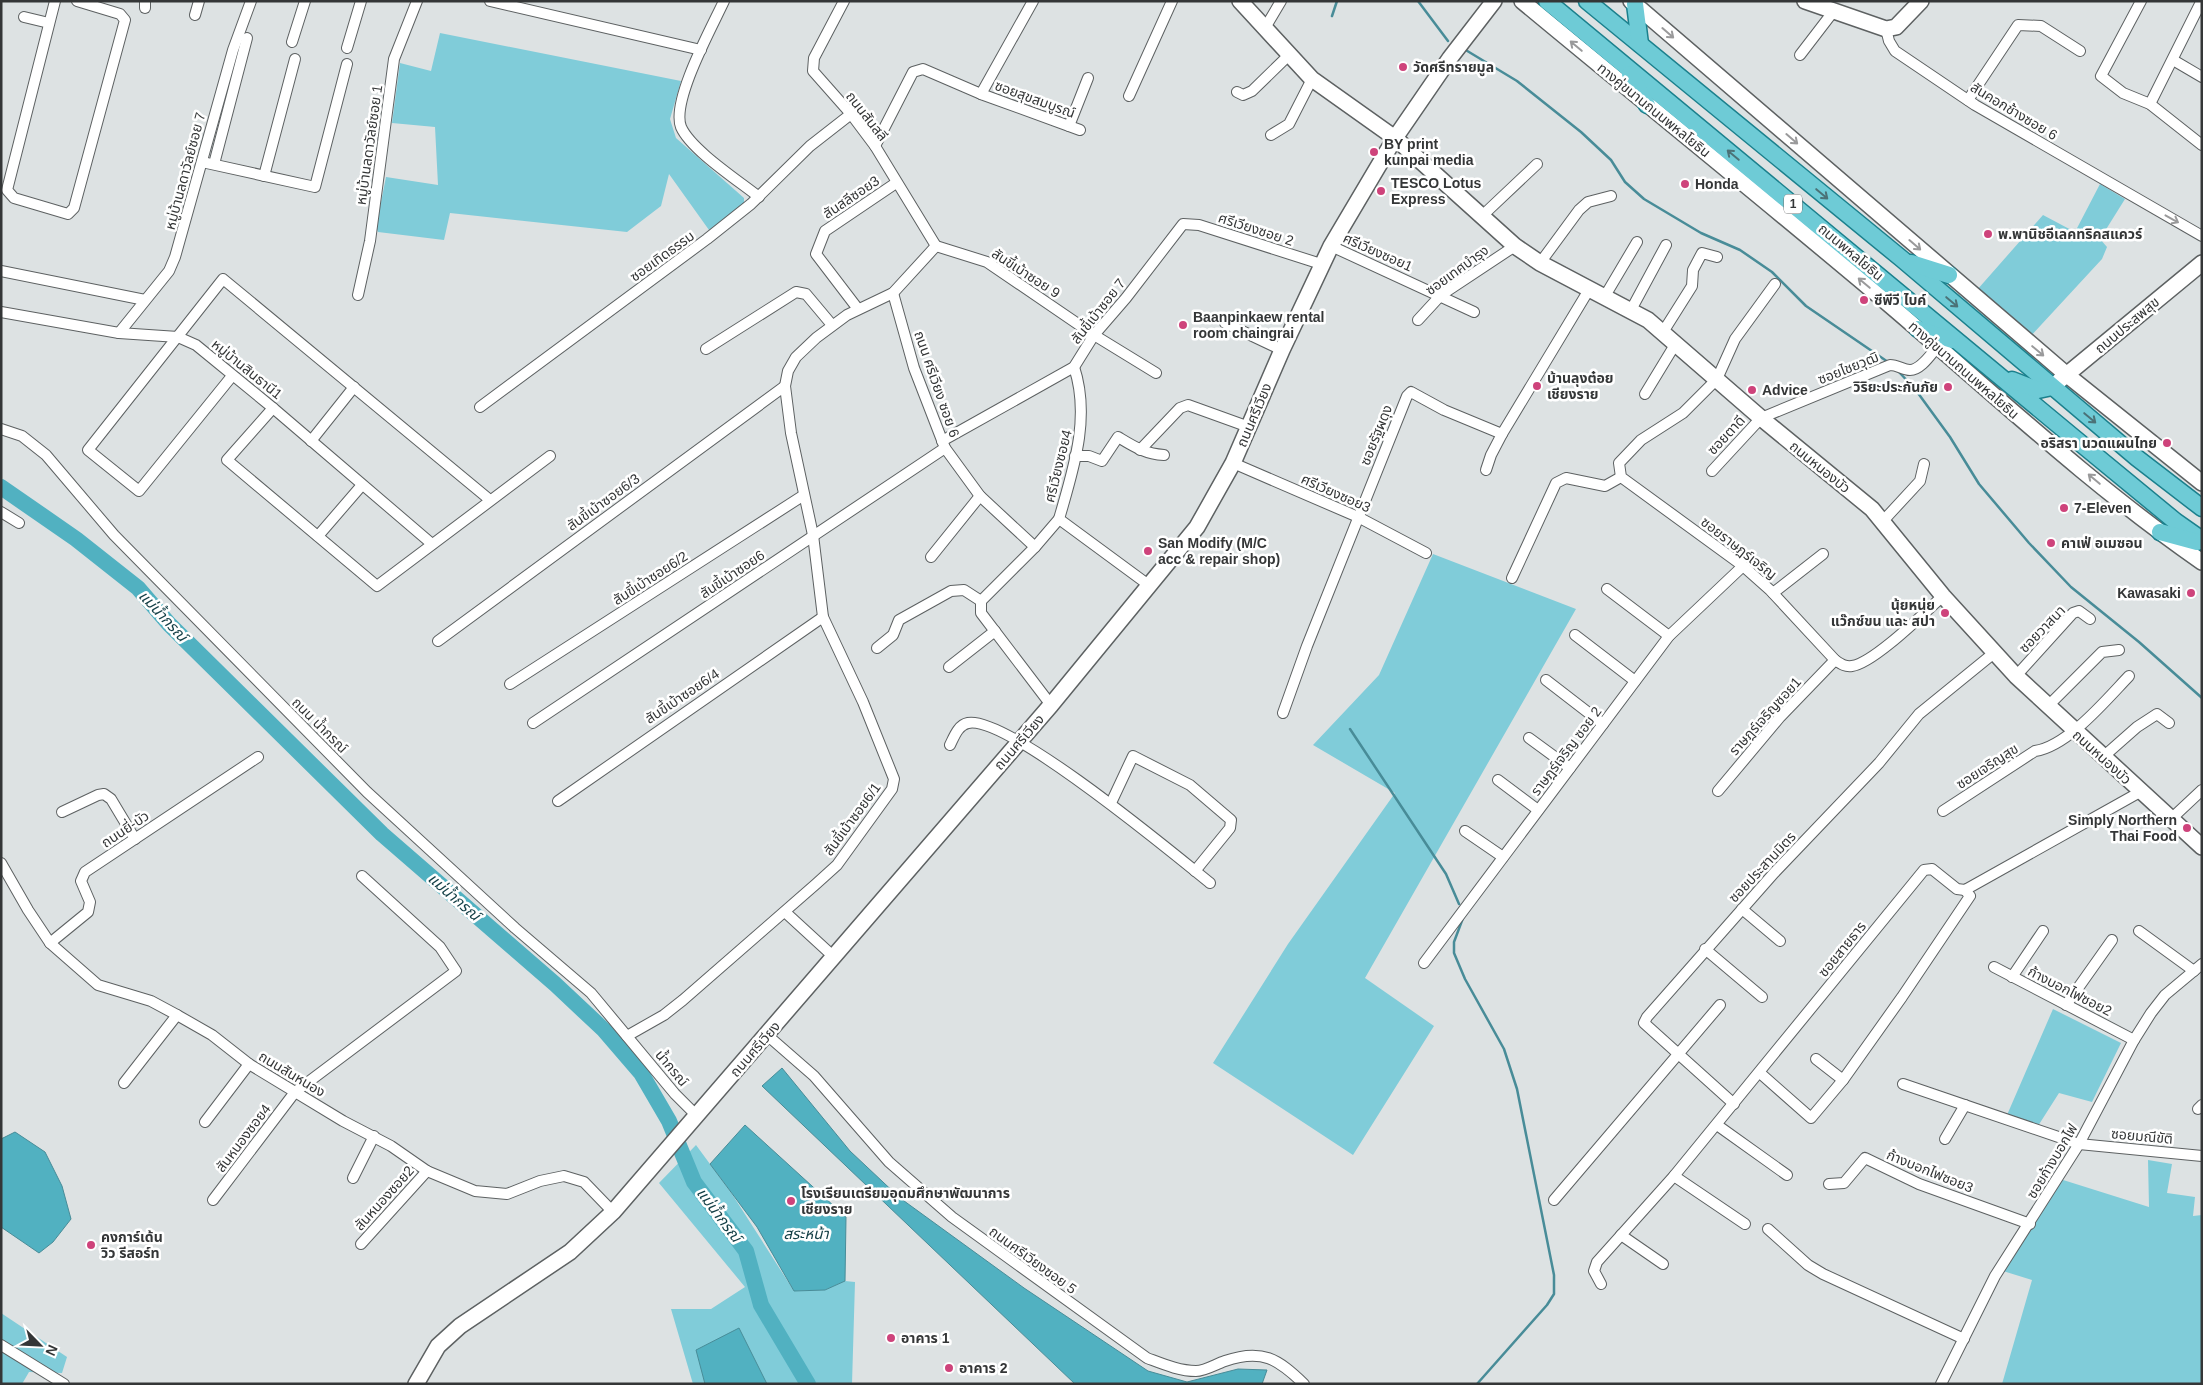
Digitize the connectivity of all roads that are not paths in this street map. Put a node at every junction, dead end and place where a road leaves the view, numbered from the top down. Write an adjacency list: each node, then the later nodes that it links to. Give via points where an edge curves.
1 (55, 1): 28 (street)
2 (77, 1): 28 (street, via 120,14 125,20 74,208 65,214 14,198 7,190)
3 (199, 1): 26 (street)
4 (251, 1): 59 (street, หมู่บ้านลดาวัลย์ซอย 7, via 233,50)
5 (305, 1): 32 (street)
6 (361, 1): 34 (street)
7 (417, 1): 84 (street, หมู่บ้านลดาวัลย์ซอย 1, via 394,59 370,241)
8 (490, 1): 35 (street)
9 (724, 1): 35 (street)
10 (844, 1): 52 (street, ถนนสันสลี, via 814,58 813,71)
11 (1033, 1): 47 (street, ซอยสุขสมบูรณ์)
12 (1172, 1): 48 (street)
13 (1240, 1): 29 (main road, ถนนหนองบัว)
14 (1281, 1): 29 (street)
15 (1494, 1): 56 (main road, ถนนศรีเวียง)
16 (1522, 1): 51 (main road, ทางคู่ขนานถนนพหลโยธิน / 1, one-way to 16)
17 (1546, 1): 42 (main road, ถนนพหลโยธิน / 1)
18 (1588, 1): 33 (main road, ถนนพหลโยธิน / 1)
19 (1805, 1): 24 (main road)
20 (1921, 1): 30 (main road, via 1896,27)
21 (2141, 1): 50 (street, via 2101,76 2123,94)
22 (2201, 2): 25 (street)
23 (1633, 3): 33 (main road); 80 (main road, one-way to 80)
24 (1833, 12): 30 (main road); 38 (street)
25 (2199, 14): 40 (street)
26 (195, 15)
27 (24, 17): 28 (street)
28 (49, 23)
29 (1265, 28): 37 (main road, ถนนหนองบัว)
30 (1886, 30): 49 (street, สันคอกช้างซอย 6, via 1895,51)
31 (247, 38): 60 (street)
32 (292, 42)
33 (1640, 44): 75 (main road, ถนนพหลโยธิน / 1, one-way to 75)
34 (346, 48)
35 (700, 50): 65 (street, via 680,102 681,127 696,147)
36 (2080, 51): 49 (street, via 2041,26 2018,25)
37 (1289, 55): 45 (main road, ถนนหนองบัว); 46 (street, via 1252,91 1243,95)
38 (1800, 55)
39 (295, 59): 62 (street)
40 (2173, 60): 43 (street); 50 (street)
41 (347, 64): 62 (street, via 315,187)
42 (1626, 66): 51 (main road); 100 (main road, ถนนพหลโยธิน / 1, one-way to 42)
43 (2202, 77)
44 (1088, 78): 53 (street)
45 (1312, 79): 55 (street, via 1289,124); 56 (main road, ถนนหนองบัว)
46 (1236, 92)
47 (981, 94): 53 (street, ซอยสุขสมบูรณ์); 58 (street, ซอยสุขสมบูรณ์, via 922,69 914,72)
48 (1129, 96)
49 (1968, 100): 68 (street, สันคอกช้างซอย 6, one-way to 68)
50 (2150, 104): 57 (street)
51 (1647, 105): 95 (main road, ทางคู่ขนานถนนพหลโยธิน / 1, one-way to 51)
52 (851, 114): 58 (street, ถนนสันสลี); 65 (street, ซอยเทิดธรรม, via 810,146)
53 (1069, 126): 54 (street, ซอยสุขสมบูรณ์)
54 (1080, 130)
55 (1271, 136)
56 (1395, 138): 66 (main road, ถนนหนองบัว); 72 (main road, ถนนศรีเวียง)
57 (2202, 145)
58 (875, 146): 63 (street, ถนนสันสลี)
59 (202, 162): 60 (street); 87 (street, หมู่บ้านลดาวัลย์ซอย 7, via 172,265)
60 (214, 164): 62 (street)
61 (1537, 164): 66 (street)
62 (264, 176)
63 (896, 183): 71 (street, ถนนสันสลี); 88 (street, สันสลีซอย3, via 825,231 816,254)
64 (1611, 196): 76 (street, via 1588,202 1579,210)
65 (759, 197): 115 (street, ซอยเทิดธรรม, via 708,239)
66 (1482, 216): 73 (main road, ถนนหนองบัว)
67 (1183, 224): 78 (street, ศรีเวียงซอย 2, via 1199,225); 98 (street, สันขี้เบ้าซอย 7)
68 (2202, 236)
69 (1637, 242): 86 (street)
70 (1666, 245): 89 (street)
71 (936, 246): 83 (street); 98 (street, สันขี้เบ้าซอย 9, via 987,262)
72 (1331, 246): 78 (main road, ถนนศรีเวียง); 85 (street, ศรีเวียงซอย1)
73 (1515, 246): 76 (main road, ถนนหนองบัว); 85 (street, ซอยเทศบำรุง)
74 (1717, 258): 96 (street, via 1702,252 1693,270 1692,286)
75 (1902, 260): 80 (main road); 113 (main road, ถนนพหลโยธิน / 1, one-way to 113)
76 (1540, 263): 82 (main road, ถนนหนองบัว)
77 (2202, 263): 108 (main road, ถนนประสพสุข)
78 (1321, 264): 104 (main road, ถนนศรีเวียง)
79 (1, 271): 87 (street)
80 (1949, 275): 108 (main road, one-way to 108)
81 (1775, 284): 110 (street, via 1735,339)
82 (1590, 288): 86 (main road, ถนนหนองบัว); 120 (street)
83 (893, 293): 88 (street); 123 (street, ถนน ศรีเวียง ซอย 6, via 914,368)
84 (358, 295)
85 (1441, 296): 91 (street, ศรีเวียงซอย1); 92 (street, ซอยเทศบำรุง)
86 (1605, 296): 89 (main road, ถนนหนองบัว)
87 (145, 300): 97 (street, หมู่บ้านลดาวัลย์ซอย 7)
88 (858, 309): 94 (street)
89 (1631, 310): 96 (main road, ถนนหนองบัว)
90 (1, 312): 97 (street, หมู่บ้านสินธานี1)
91 (1474, 312)
92 (1418, 320)
93 (1226, 323): 104 (street)
94 (832, 325): 103 (street, via 806,294 796,292); 111 (street, via 796,357)
95 (1918, 330): 100 (main road); 102 (main road, ทางคู่ขนานถนนพหลโยธิน / 1)
96 (1664, 332): 101 (main road, ถนนหนองบัว)
97 (119, 333): 99 (street, หมู่บ้านสินธานี1)
98 (1094, 335): 105 (street, สันขี้เบ้าซอย 7); 106 (street, สันขี้เบ้าซอย 9)
99 (178, 337): 109 (street, หมู่บ้านสินธานี1, via 196,345); 109 (street, via 88,450 139,491); 112 (street, via 223,279)
100 (1959, 342): 107 (main road, ถนนพหลโยธิน / 1)
101 (1676, 343): 110 (main road, ถนนหนองบัว); 114 (street)
102 (1938, 346): 117 (street, ซอยไชยวุฒิ, via 1918,369 1890,365); 144 (main road, ทางคู่ขนานถนนพหลโยธิน / 1, one-way to 102)
103 (706, 349)
104 (1282, 350): 118 (main road, ถนนศรีเวียง)
105 (1074, 368): 123 (street, สันขี้เบ้าซอย 7); 127 (street, ศรีเวียงซอย4, via 1081,388 1082,426)
106 (1156, 373)
107 (1998, 374): 113 (main road, via 2038,390); 121 (main road, ถนนพหลโยธิน / 1)
108 (2067, 375): 113 (main road, ถนนประสพสุข); 133 (main road)
109 (232, 376): 116 (street, หมู่บ้านสินธานี1)
110 (1717, 379): 117 (main road, ถนนหนองบัว); 132 (street, via 1683,413 1641,440 1619,463)
111 (784, 386): 135 (street, สันขี้เบ้าซอย6/1); 166 (street, สันขี้เบ้าซอย6/3)
112 (354, 387): 122 (street); 137 (street)
113 (2052, 387): 121 (main road, via 2051,406); 138 (main road, ถนนพหลโยธิน / 1, one-way to 138)
114 (1645, 394)
115 (480, 407)
116 (273, 408): 122 (street, หมู่บ้านสินธานี1); 145 (street, via 227,460)
117 (1761, 418): 131 (street, ซอยตาดี); 142 (main road, ถนนหนองบัว)
118 (1248, 427): 124 (street, via 1188,405 1180,408); 128 (main road, ถนนศรีเวียง)
119 (1, 429): 227 (street, ถนน น้ำกรณ์, via 22,436 46,455 114,535 367,792 591,993)
120 (1502, 434): 130 (street); 140 (street, ซอยรัฐผดุง, via 1444,410 1411,392)
121 (2073, 437): 147 (main road, ถนนพหลโยธิน / 1)
122 (311, 441): 134 (street, หมู่บ้านสินธานี1)
123 (944, 445): 136 (street, ถนน ศรีเวียง ซอย 6); 146 (street, สันขี้เบ้าซอย6)
124 (1140, 450): 125 (street); 127 (street, via 1118,438 1102,461)
125 (1164, 455)
126 (550, 456): 137 (street)
127 (1076, 456): 141 (street, ศรีเวียงซอย4)
128 (1233, 463): 140 (street, ศรีเวียงซอย3); 156 (main road, ถนนศรีเวียง, via 1197,527)
129 (1924, 464): 142 (street, via 1920,480)
130 (1486, 470)
131 (1712, 471)
132 (1621, 477): 154 (street, ซอยราษฎร์เจริญ); 155 (street, via 1605,486 1566,478 1556,483)
133 (2202, 483)
134 (362, 484): 145 (street); 148 (street, หมู่บ้านสินธานี1)
135 (804, 495): 146 (street, สันขี้เบ้าซอย6/1); 176 (street, สันขี้เบ้าซอย6/2)
136 (980, 496): 149 (street, ถนน ศรีเวียง ซอย 6); 152 (street)
137 (490, 500): 148 (street)
138 (2202, 508)
139 (1, 512): 143 (street)
140 (1358, 517): 150 (street, ศรีเวียงซอย3); 179 (street, ซอยรัฐผดุง)
141 (1059, 519): 149 (street); 156 (street, ศรีเวียงซอย4)
142 (1883, 521): 159 (main road, ถนนหนองบัว)
143 (19, 523)
144 (2160, 532): 147 (main road); 153 (main road, ทางคู่ขนานถนนพหลโยธิน / 1)
145 (318, 536): 148 (street, via 377,586)
146 (813, 536): 161 (street, สันขี้เบ้าซอย6/1); 180 (street, สันขี้เบ้าซอย6)
147 (2202, 541)
148 (432, 544)
149 (1035, 547): 160 (street)
150 (1426, 553)
151 (1823, 554): 158 (street)
152 (931, 557)
153 (2202, 562)
154 (1742, 566): 158 (street, ซอยราษฎร์เจริญ); 165 (street, ราษฎร์เจริญ ซอย 2)
155 (1512, 578)
156 (1150, 586): 177 (main road, ถนนศรีเวียง)
157 (1607, 589): 165 (street)
158 (1773, 593): 170 (street, ซอยราษฎร์เจริญ)
159 (1944, 596): 169 (main road, ถนนหนองบัว); 170 (street, via 1886,646 1855,666 1845,667)
160 (980, 601): 163 (street, via 980,613); 167 (street, via 964,590 951,591 899,620 893,634)
161 (823, 617): 194 (street, สันขี้เบ้าซอย6/4); 210 (street, สันขี้เบ้าซอย6/1, via 863,702 894,779 892,789 837,865)
162 (2090, 619): 172 (street, ซอยวาสนา, via 2078,611 2073,613)
163 (995, 631): 171 (street); 177 (street)
164 (1575, 634): 175 (street)
165 (1669, 636): 175 (street, ราษฎร์เจริญ ซอย 2)
166 (438, 641)
167 (876, 648)
168 (2119, 650): 178 (street, via 2102,652)
169 (1994, 653): 172 (main road, ถนนหนองบัว); 209 (street, ซอยประสานมิตร, via 1919,714 1879,763)
170 (1835, 660): 192 (street, ราษฎร์เจริญซอย1, via 1780,717)
171 (949, 667)
172 (2016, 676): 178 (main road, ถนนหนองบัว)
173 (2129, 676): 183 (street, ซอยเจริญสุข)
174 (1546, 680): 182 (street)
175 (1635, 681): 182 (street, ราษฎร์เจริญ ซอย 2)
176 (510, 684)
177 (1051, 705): 185 (main road, ถนนศรีเวียง)
178 (2048, 706): 183 (main road, ถนนหนองบัว)
179 (1283, 713)
180 (533, 723)
181 (2169, 723): 188 (street, via 2156,714)
182 (1603, 724): 189 (street, ราษฎร์เจริญ ซอย 2)
183 (2073, 731): 188 (main road, ถนนหนองบัว); 197 (street, ซอยเจริญสุข, via 2047,749 2035,751)
184 (1529, 738): 189 (street)
185 (1020, 742): 186 (street, via 988,726 969,722 960,726); 195 (street); 217 (main road, ถนนศรีเวียง)
186 (950, 745)
187 (258, 757): 201 (street, ถนนยี่-บัว)
188 (2103, 757): 193 (main road, ถนนหนองบัว)
189 (1570, 768): 196 (street, ราษฎร์เจริญ ซอย 2)
190 (1498, 780): 196 (street)
191 (2202, 790): 199 (street)
192 (1718, 791)
193 (2140, 792): 199 (main road, ถนนหนองบัว); 208 (street)
194 (558, 800)
195 (1111, 803): 205 (street); 205 (street, via 1133,756 1190,785 1231,820 1230,828)
196 (1538, 810): 203 (street, ราษฎร์เจริญ ซอย 2)
197 (1942, 811)
198 (62, 812): 201 (street, via 104,794)
199 (2172, 819): 202 (main road, ถนนหนองบัว)
200 (1465, 831): 203 (street)
201 (135, 839): 215 (street, ถนนยี่-บัว, via 83,874 82,883 90,902 88,912)
202 (2202, 846)
203 (1503, 857): 218 (street, ราษฎร์เจริญ ซอย 2)
204 (1, 863): 215 (street, ถนนสันหนอง)
205 (1195, 871): 207 (street)
206 (362, 876): 236 (street, สันหนองซอย4, via 440,947 456,971)
207 (1210, 883)
208 (1966, 890): 232 (street, ซอยสายธาร, via 1957,889 1932,869 1924,870); 233 (street, via 1970,896 1964,907)
209 (1742, 909): 214 (street); 216 (street, ซอยประสานมิตร)
210 (785, 912): 217 (street); 227 (street, สันขี้เบ้าซอย6/1, via 664,1015)
211 (2043, 931): 221 (street)
212 (2139, 931): 220 (street)
213 (2112, 940): 223 (street)
214 (1780, 941)
215 (50, 943): 225 (street, ถนนสันหนอง, via 98,985 151,1001)
216 (1705, 949): 222 (street); 229 (street, ซอยประสานมิตร, via 1644,1023)
217 (834, 957): 226 (main road, ถนนศรีเวียง)
218 (1424, 963)
219 (1994, 967): 221 (street, ก้างบอกไฟซอย2)
220 (2198, 967): 228 (street, ซอยก้างบอกไฟ, via 2165,995)
221 (2012, 977): 223 (street, ก้างบอกไฟซอย2)
222 (1762, 997)
223 (2066, 1004): 228 (street, ก้างบอกไฟซอย2)
224 (1720, 1005): 229 (street)
225 (177, 1014): 231 (street, ถนนสันหนอง, via 212,1035); 234 (street)
226 (767, 1035): 239 (main road, ถนนศรีเวียง); 265 (street, ถนนศรีเวียงซอย 5, via 814,1076 889,1162 952,1217 1147,1358 1175,1368 1197,1371 1228,1360 1272,1357)
227 (627, 1036): 239 (street, น้ำกรณ์)
228 (2134, 1040): 244 (street, ซอยก้างบอกไฟ)
229 (1678, 1054): 237 (street, ซอยประสานมิตร); 252 (street)
230 (1816, 1059): 233 (street)
231 (249, 1064): 236 (street, ถนนสันหนอง); 240 (street)
232 (1760, 1073): 233 (street, via 1811,1118); 237 (street, ซอยสายธาร)
233 (1843, 1080)
234 (124, 1083)
235 (1903, 1084): 238 (street, ซอยมณีขัติ)
236 (295, 1092): 242 (street, ถนนสันหนอง); 251 (street, สันหนองซอย4)
237 (1734, 1104): 241 (street, ซอยสายธาร)
238 (1964, 1105): 243 (street); 244 (street, ซอยมณีขัติ)
239 (697, 1116): 253 (main road, ถนนศรีเวียง)
240 (205, 1122)
241 (1716, 1125): 247 (street); 248 (street, ซอยสายธาร)
242 (374, 1136): 246 (street, ถนนสันหนอง); 249 (street)
243 (1946, 1139)
244 (2079, 1144): 245 (street, ซอยมณีขัติ); 255 (street, ซอยก้างบอกไฟ)
245 (2202, 1156)
246 (427, 1171): 253 (street, ถนนสันหนอง, via 475,1191 508,1194 540,1181 564,1176 584,1182); 258 (street, สันหนองซอย2)
247 (1786, 1175)
248 (1674, 1176): 254 (street); 257 (street, ซอยสายธาร)
249 (353, 1178)
250 (1829, 1184): 255 (street, ก้างบอกไฟซอย3, via 1844,1183 1865,1158 1919,1184)
251 (212, 1200)
252 (1554, 1200)
253 (613, 1212): 264 (main road, ถนนศรีเวียง, via 570,1252 460,1326 438,1346)
254 (1745, 1224)
255 (2030, 1224): 261 (street, ซอยก้างบอกไฟ, via 1996,1276)
256 (1768, 1230): 261 (street, via 1808,1265)
257 (1621, 1235): 259 (street); 260 (street, ซอยสายธาร, via 1597,1262 1594,1272)
258 (361, 1244)
259 (1663, 1264)
260 (1601, 1284)
261 (1964, 1338): 266 (street, ซอยก้างบอกไฟ)
262 (1, 1345): 263 (street)
263 (64, 1384)
264 (416, 1384)
265 (1304, 1384)
266 (1941, 1384)

